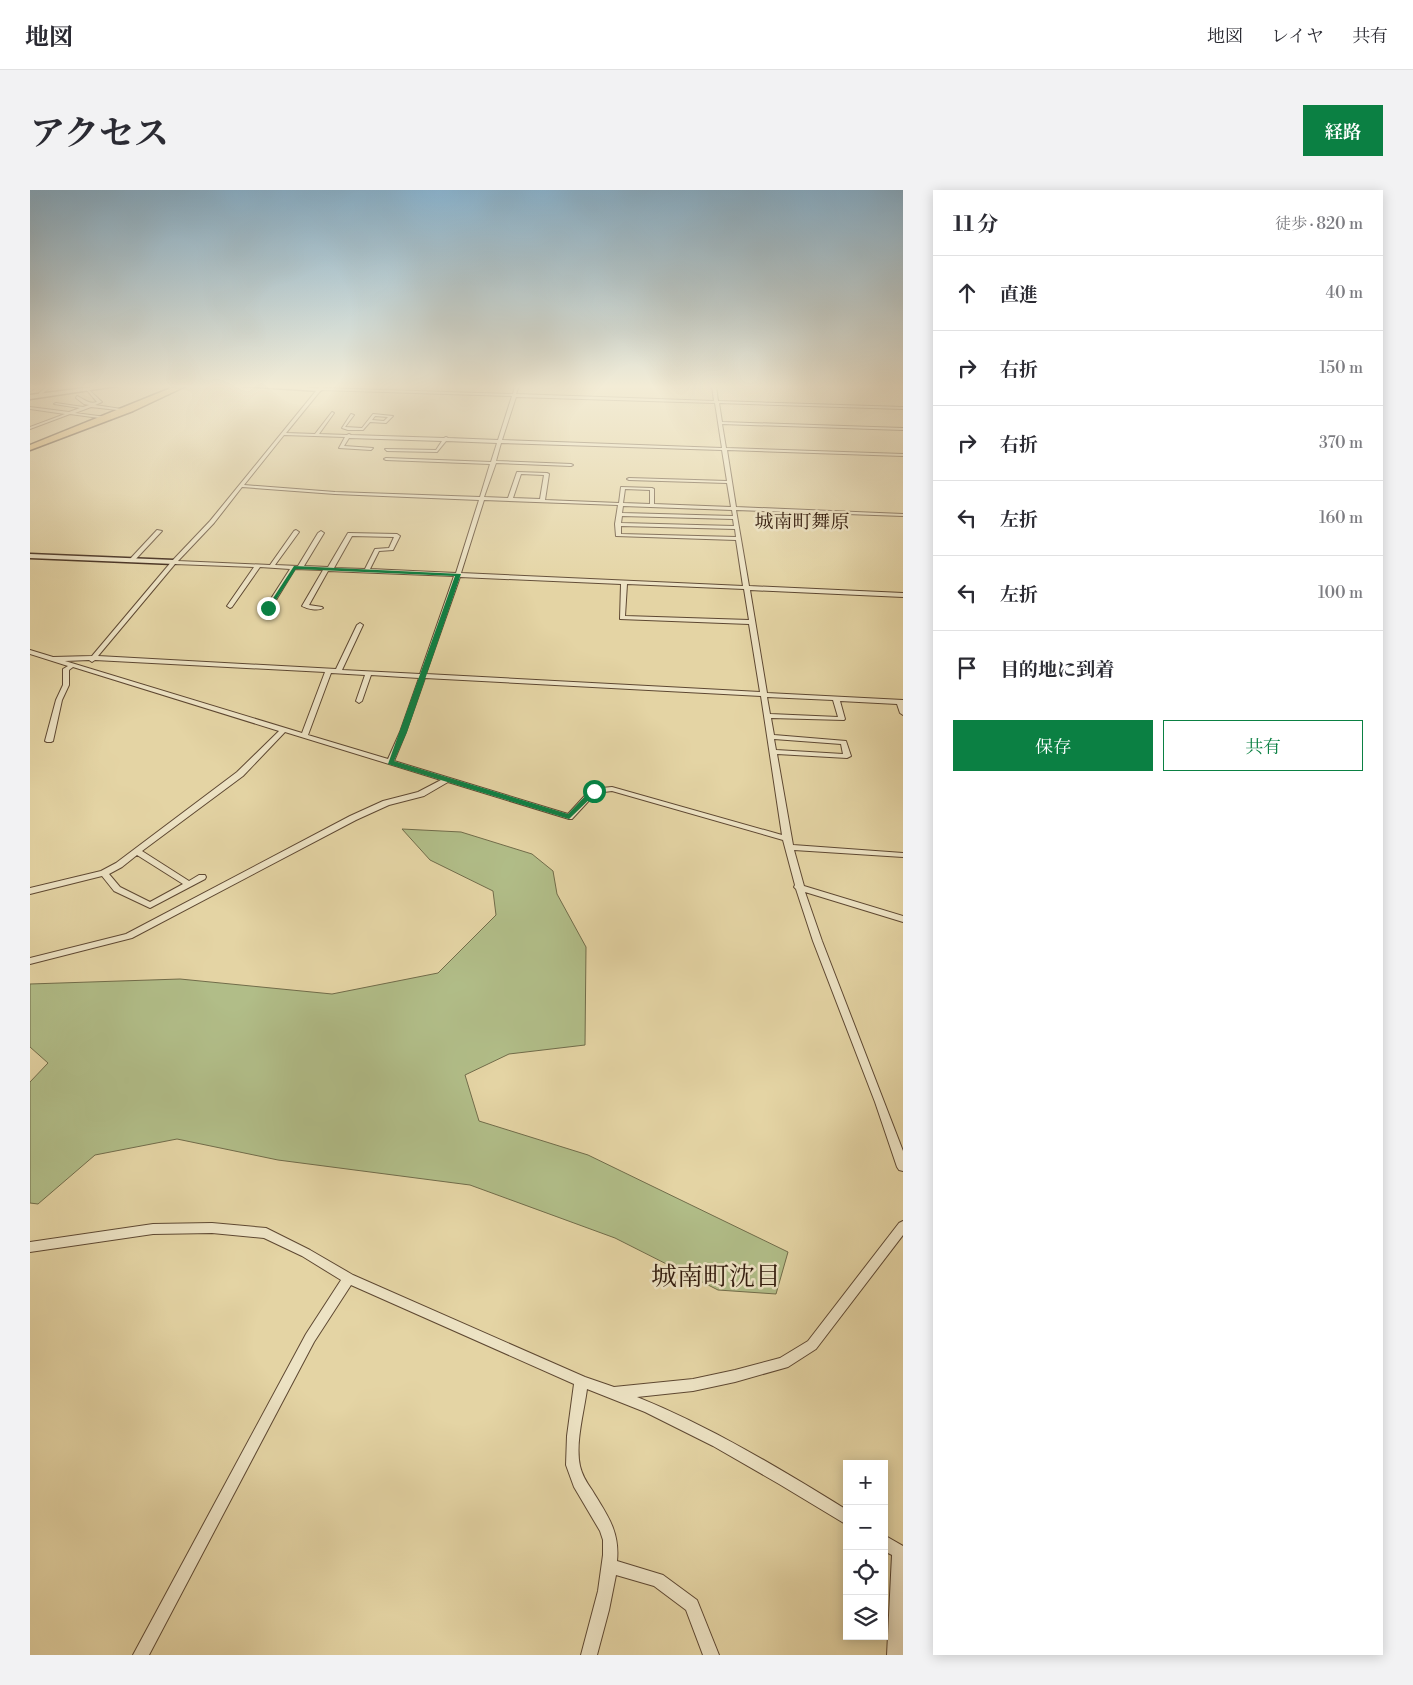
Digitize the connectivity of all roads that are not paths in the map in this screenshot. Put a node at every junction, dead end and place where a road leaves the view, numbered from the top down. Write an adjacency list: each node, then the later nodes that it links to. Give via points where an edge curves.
1 (267, 454): 11 (street)
2 (497, 454): 7 (street)
3 (725, 454): 10 (street)
4 (887, 454): 5 (street)
5 (903, 455)
6 (386, 459): 7 (street)
7 (494, 463): 8 (street); 12 (street)
8 (571, 465)
9 (629, 479): 10 (street)
10 (729, 482): 17 (street)
11 (241, 486): 12 (street); 29 (street)
12 (481, 499): 13 (street); 35 (street)
13 (510, 500): 14 (street); 14 (street, via 518,473 547,474)
14 (542, 501): 15 (street)
15 (620, 504): 16 (street); 16 (street, via 623,488 652,489); 18 (street)
16 (652, 505): 17 (street)
17 (733, 508): 19 (street); 20 (street)
18 (619, 514): 20 (street); 21 (street)
19 (903, 515)
20 (735, 518): 22 (street)
21 (618, 524): 22 (street); 26 (street, via 618,535)
22 (737, 528): 26 (street)
23 (159, 531): 28 (street)
24 (296, 532): 31 (street)
25 (322, 533): 32 (street)
26 (738, 539): 37 (street)
27 (30, 556): 28 (street)
28 (132, 560): 29 (street)
29 (174, 562): 30 (street); 45 (street)
30 (258, 566): 31 (street); 39 (street)
31 (272, 566): 32 (street)
32 (297, 567): 33 (street); 40 (street)
33 (328, 569): 34 (street); 34 (street, via 350,534 397,536 391,549 377,550); 41 (street, via 305,606)
34 (367, 570): 35 (street)
35 (458, 574): 36 (street); 52 (street)
36 (624, 582): 37 (street); 42 (street, via 622,618)
37 (747, 589): 38 (street); 42 (street)
38 (903, 595)
39 (230, 606)
40 (268, 608)
41 (320, 608)
42 (753, 622): 53 (street)
43 (360, 625): 50 (street)
44 (30, 652): 46 (street)
45 (94, 658): 46 (street); 48 (street); 49 (street)
46 (51, 659): 47 (street)
47 (73, 665): 48 (street); 62 (street, via 66,669 66,685)
48 (85, 668): 59 (street)
49 (328, 672): 50 (street); 60 (street)
50 (338, 672): 51 (street)
51 (368, 674): 52 (street); 55 (street)
52 (422, 676): 53 (street); 64 (street)
53 (764, 695): 54 (street); 58 (street)
54 (836, 698): 56 (street); 58 (street, via 842,719)
55 (359, 701)
56 (901, 701): 57 (street)
57 (903, 713)
58 (768, 716): 61 (street)
59 (285, 729): 60 (street); 67 (street, via 240,774)
60 (305, 735): 64 (street)
61 (771, 737): 63 (street); 63 (street, via 844,742 847,756)
62 (49, 741)
63 (773, 752): 66 (street)
64 (390, 762): 65 (street)
65 (446, 780): 66 (street, via 569,817 594,791 612,789); 75 (street, via 421,794 353,818 128,936)
66 (788, 843): 68 (street); 72 (street)
67 (136, 851): 69 (street); 71 (street)
68 (903, 855)
69 (104, 873): 71 (street, via 117,889 150,905); 73 (street)
70 (202, 877): 71 (street)
71 (190, 884)
72 (798, 887): 74 (street); 76 (street)
73 (30, 891)
74 (903, 919)
75 (30, 961)
76 (903, 1167)
77 (903, 1226): 81 (street, via 812,1345 783,1363 693,1385)
78 (30, 1246): 79 (street, via 153,1229 244,1230 266,1233)
79 (349, 1279): 80 (street); 86 (street, via 310,1338)
80 (581, 1382): 81 (street); 85 (street, via 573,1463 578,1478 608,1530 611,1540)
81 (614, 1393): 82 (street, via 714,1441)
82 (843, 1516)
83 (888, 1545): 84 (street)
84 (901, 1553): 89 (street)
85 (609, 1566): 87 (street, via 598,1628); 88 (street, via 658,1580 692,1605)
86 (141, 1655)
87 (589, 1655)
88 (712, 1655)
89 (895, 1655)

